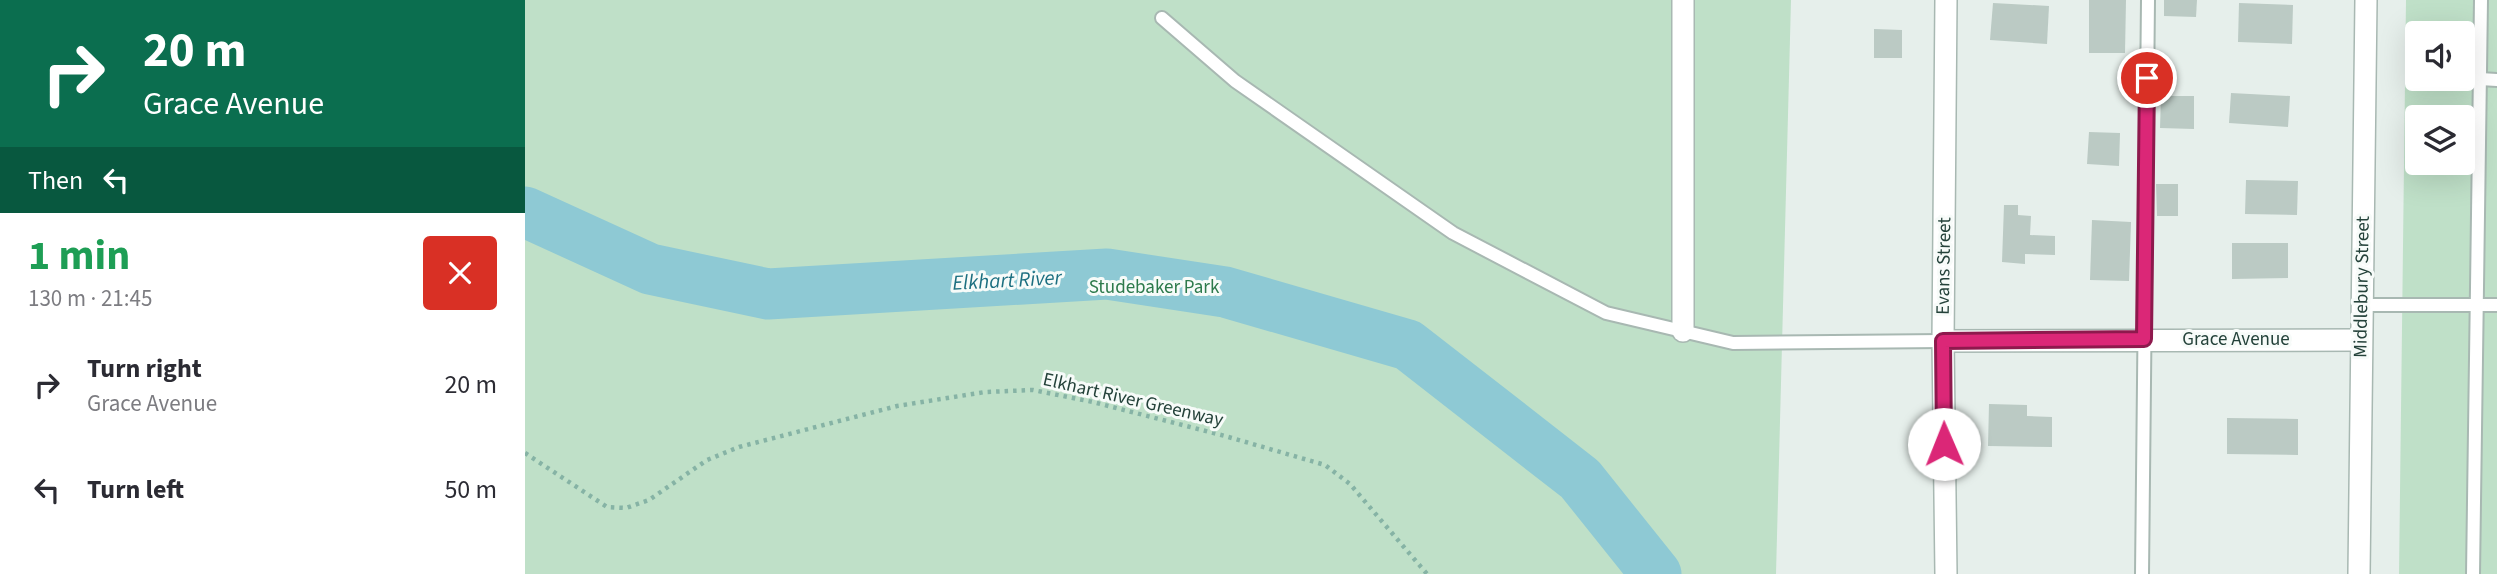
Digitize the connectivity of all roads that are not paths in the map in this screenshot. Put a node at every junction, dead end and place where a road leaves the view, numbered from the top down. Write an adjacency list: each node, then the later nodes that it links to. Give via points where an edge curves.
1 (1683, 0): 12 (street)
2 (1946, 0): 15 (street, Evans Street)
3 (2148, 0): 13 (lane)
4 (2366, 0): 9 (street, Middlebury Street)
5 (2481, 0): 7 (lane)
6 (1162, 18): 12 (lane, via 1235,82 1453,233 1606,313)
7 (2480, 79): 8 (lane); 10 (lane)
8 (2497, 80)
9 (2361, 305): 10 (lane); 14 (street, Middlebury Street)
10 (2477, 305): 11 (lane); 19 (lane)
11 (2497, 305)
12 (1683, 331): 15 (lane, via 1733,343)
13 (2144, 339): 14 (street, Grace Avenue); 15 (street, Grace Avenue); 17 (lane)
14 (2361, 340): 18 (street, Middlebury Street)
15 (1943, 341): 16 (street, Evans Street)
16 (1946, 574)
17 (2142, 574)
18 (2359, 574)
19 (2473, 574)

